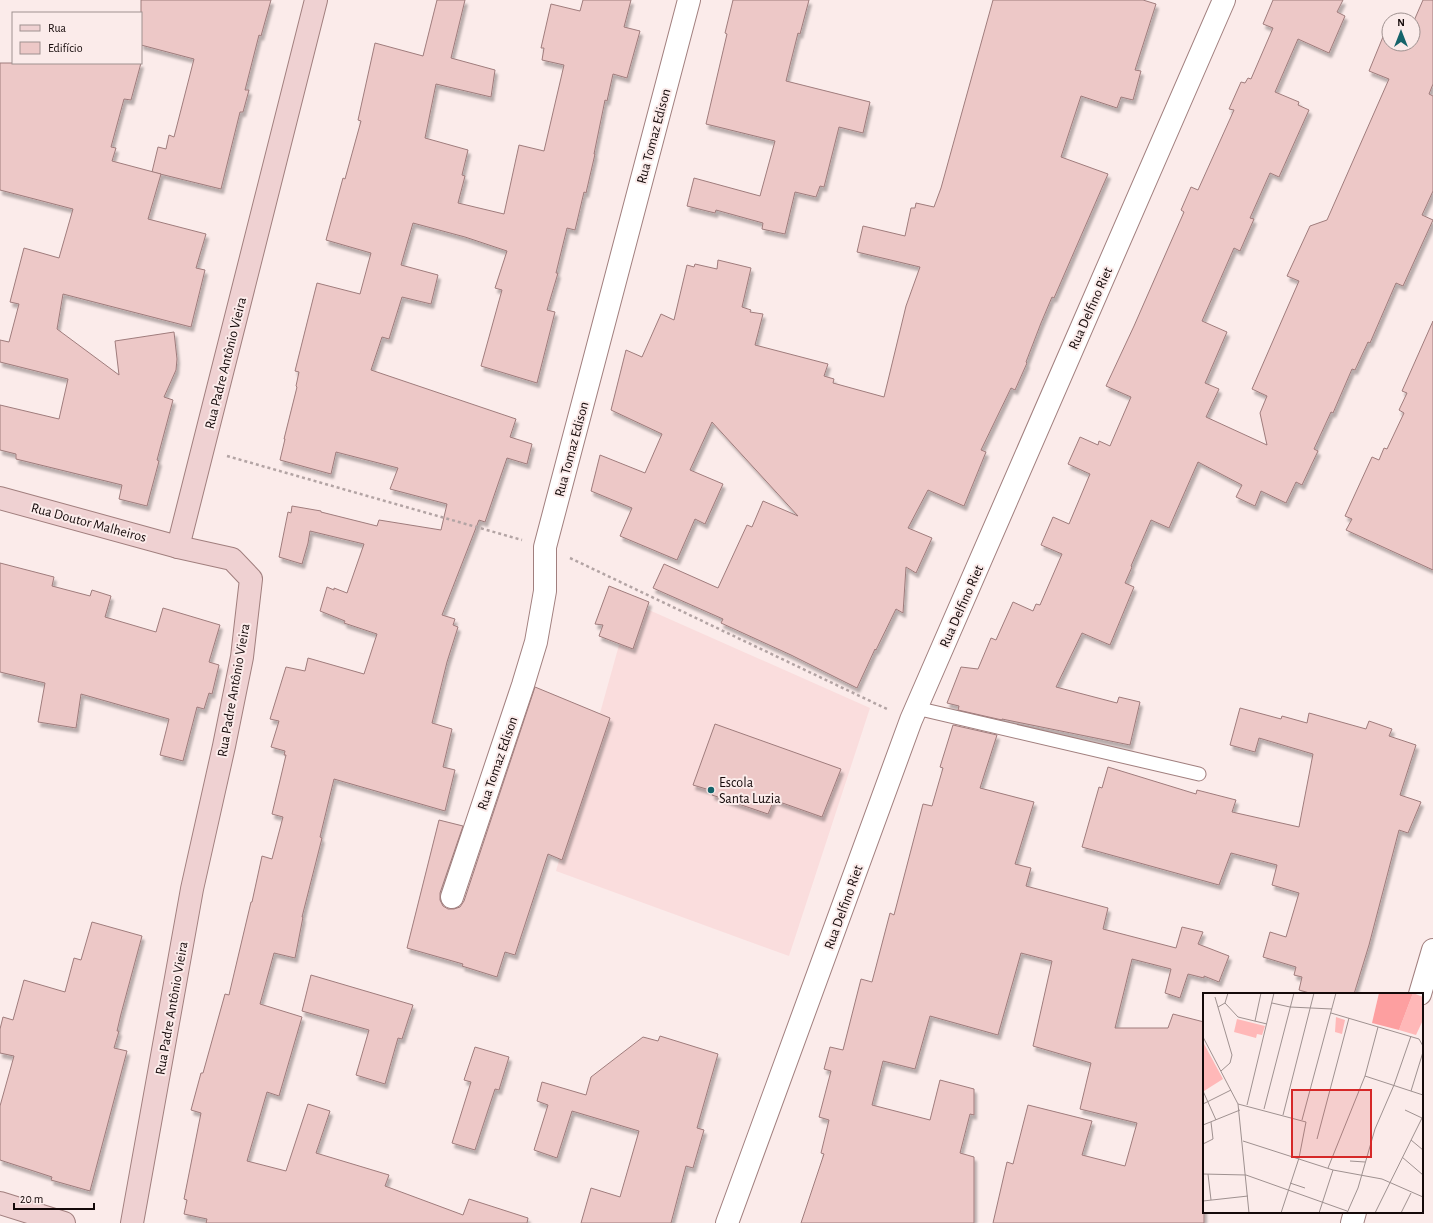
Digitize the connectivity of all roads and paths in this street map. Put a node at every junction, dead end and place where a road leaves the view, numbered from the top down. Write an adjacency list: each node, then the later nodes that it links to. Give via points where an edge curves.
1 (316, 0): 5 (street, Rua Padre Antônio Vieira)
2 (689, 0): 8 (street, Rua Tomaz Edison, via 545,547 545,591 536,642)
3 (1224, 0): 6 (street, Rua Delfino Riet)
4 (0, 498): 5 (street, Rua Doutor Malheiros)
5 (178, 547): 14 (street, Rua Padre Antônio Vieira, via 232,559 250,579 242,658 192,889)
6 (916, 708): 7 (lane); 15 (street, Rua Delfino Riet)
7 (1199, 774)
8 (452, 897)
9 (1433, 950): 10 (street)
10 (1420, 993)
11 (0, 1203): 13 (street)
12 (1355, 1213): 16 (street)
13 (64, 1223)
14 (132, 1223)
15 (727, 1223)
16 (1352, 1223)

